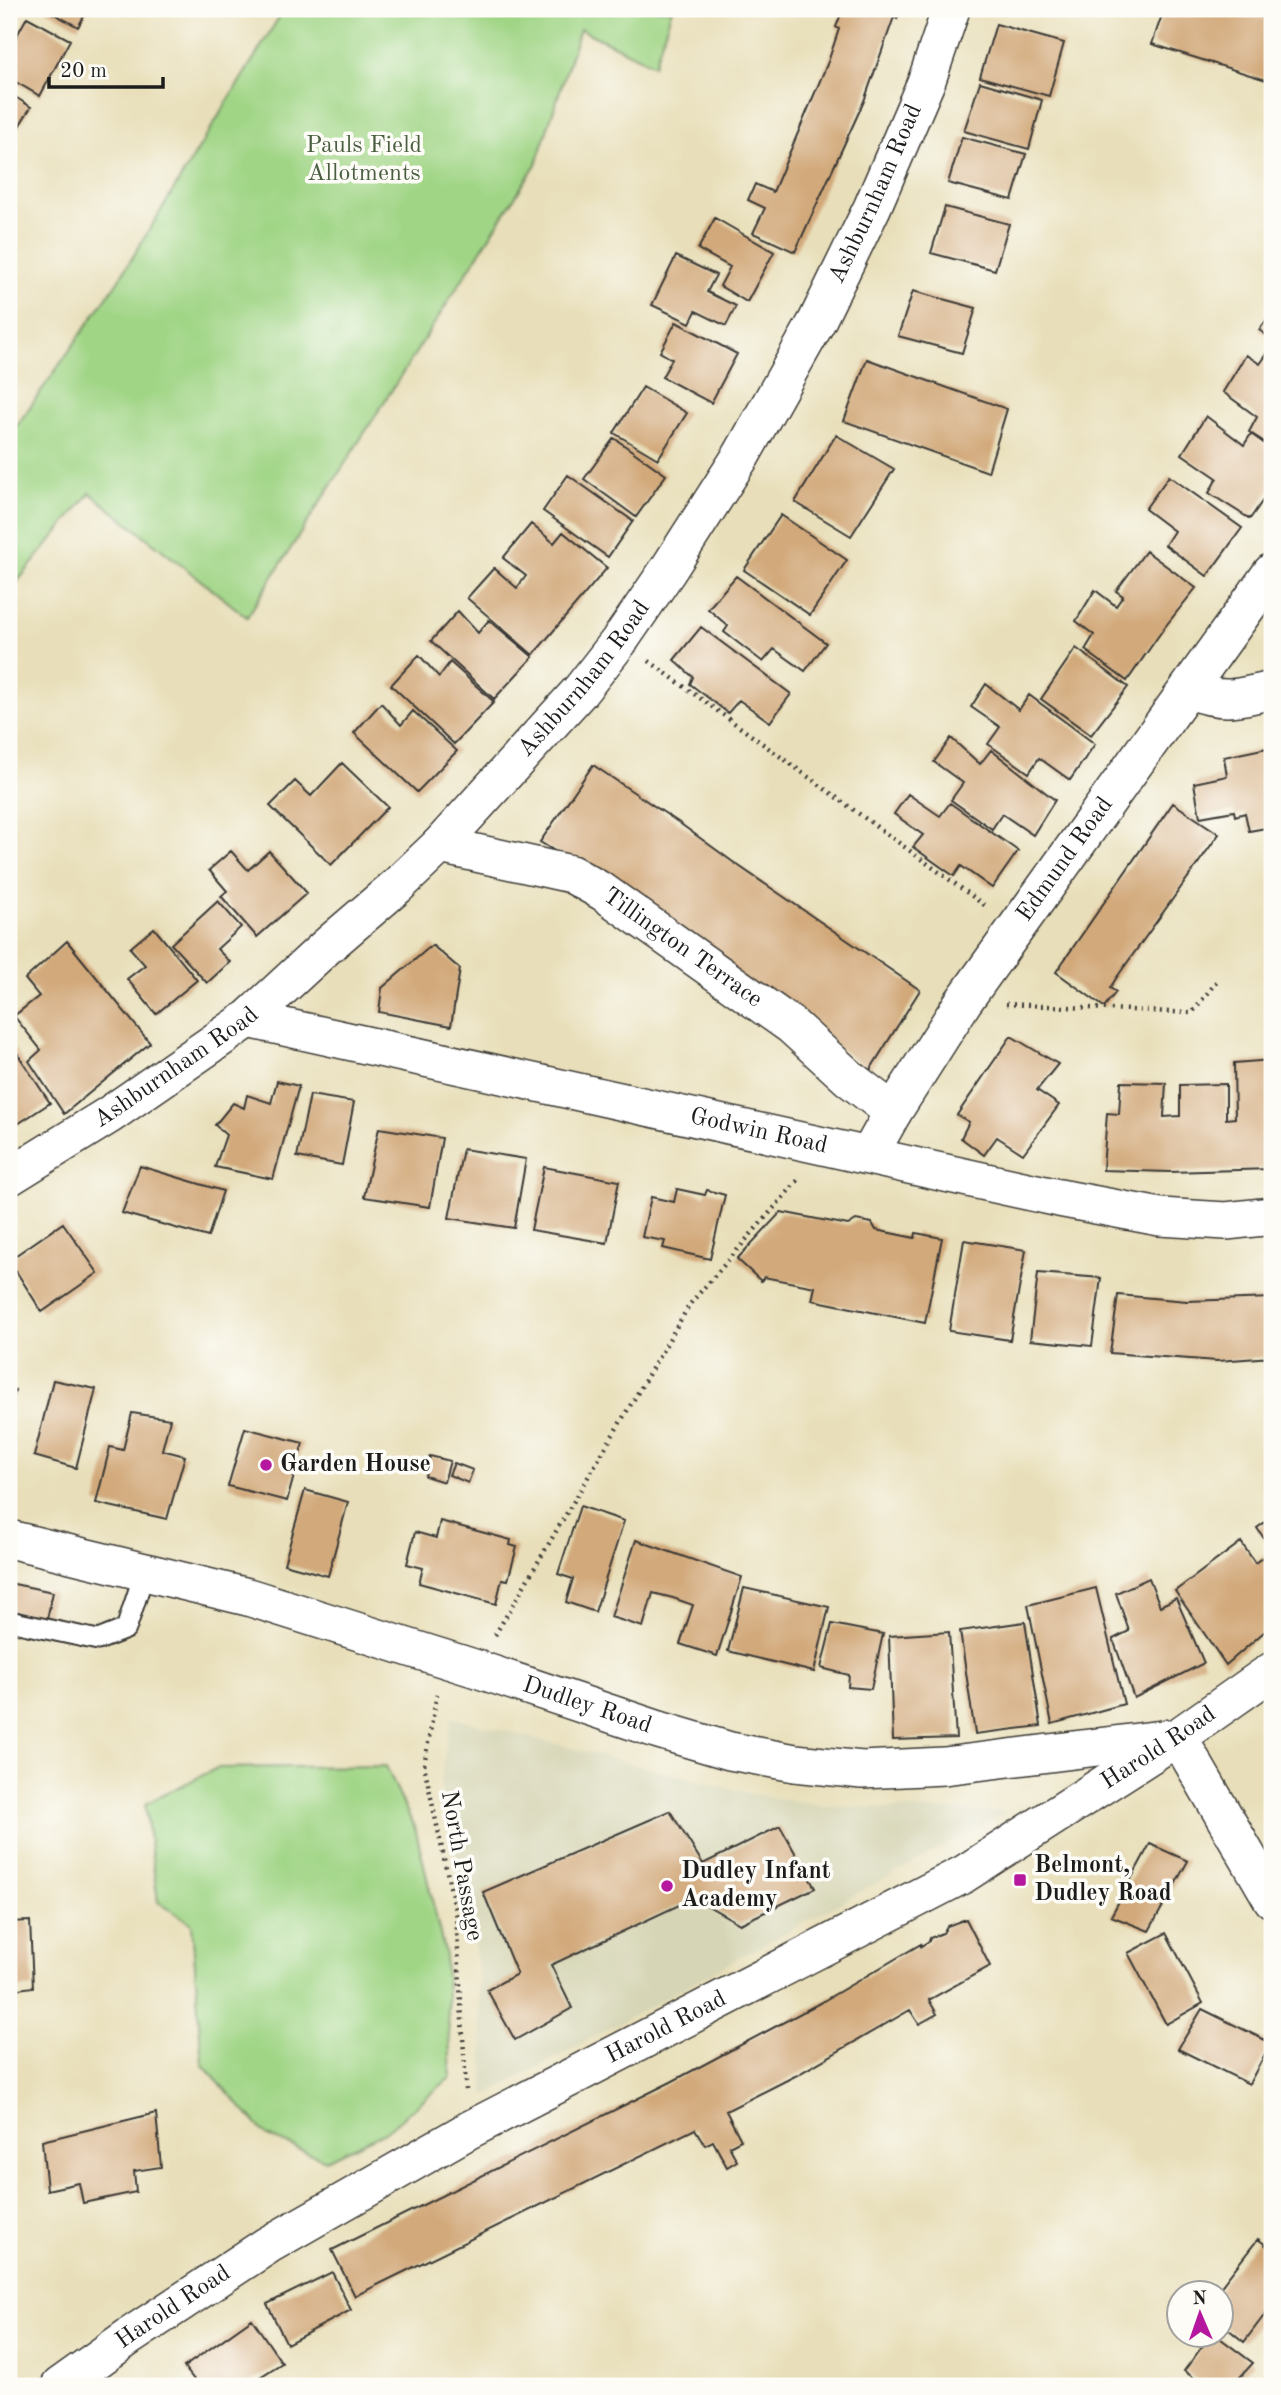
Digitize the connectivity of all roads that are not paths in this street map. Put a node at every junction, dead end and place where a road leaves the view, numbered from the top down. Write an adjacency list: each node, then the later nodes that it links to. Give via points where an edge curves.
1 (951, 9): 5 (street, Ashburnham Road, via 927,80 872,208 817,321 741,456 668,570 582,690)
2 (1272, 572): 3 (street, Edmund Road)
3 (1189, 690): 4 (street, via 1231,700); 7 (street, Edmund Road, via 963,1002)
4 (1272, 690)
5 (440, 845): 6 (street, Ashburnham Road); 7 (street, Tillington Terrace, via 571,874 603,892 792,1026)
6 (248, 1019): 8 (street, Godwin Road); 9 (street, Ashburnham Road)
7 (893, 1112): 8 (street, Edmund Road)
8 (869, 1155): 10 (street, Godwin Road, via 1160,1217 1226,1221)
9 (9, 1177)
10 (1272, 1216)
11 (9, 1539): 12 (street, Dudley Road)
12 (145, 1571): 13 (lane, via 126,1629 98,1640); 15 (street, Dudley Road, via 248,1597 659,1730 730,1751 794,1763 862,1770 944,1766)
13 (9, 1621)
14 (1272, 1671): 15 (street, Harold Road)
15 (1178, 1737): 16 (street); 17 (street, Harold Road, via 964,1874 469,2130 268,2245)
16 (1272, 1899)
17 (60, 2386)

